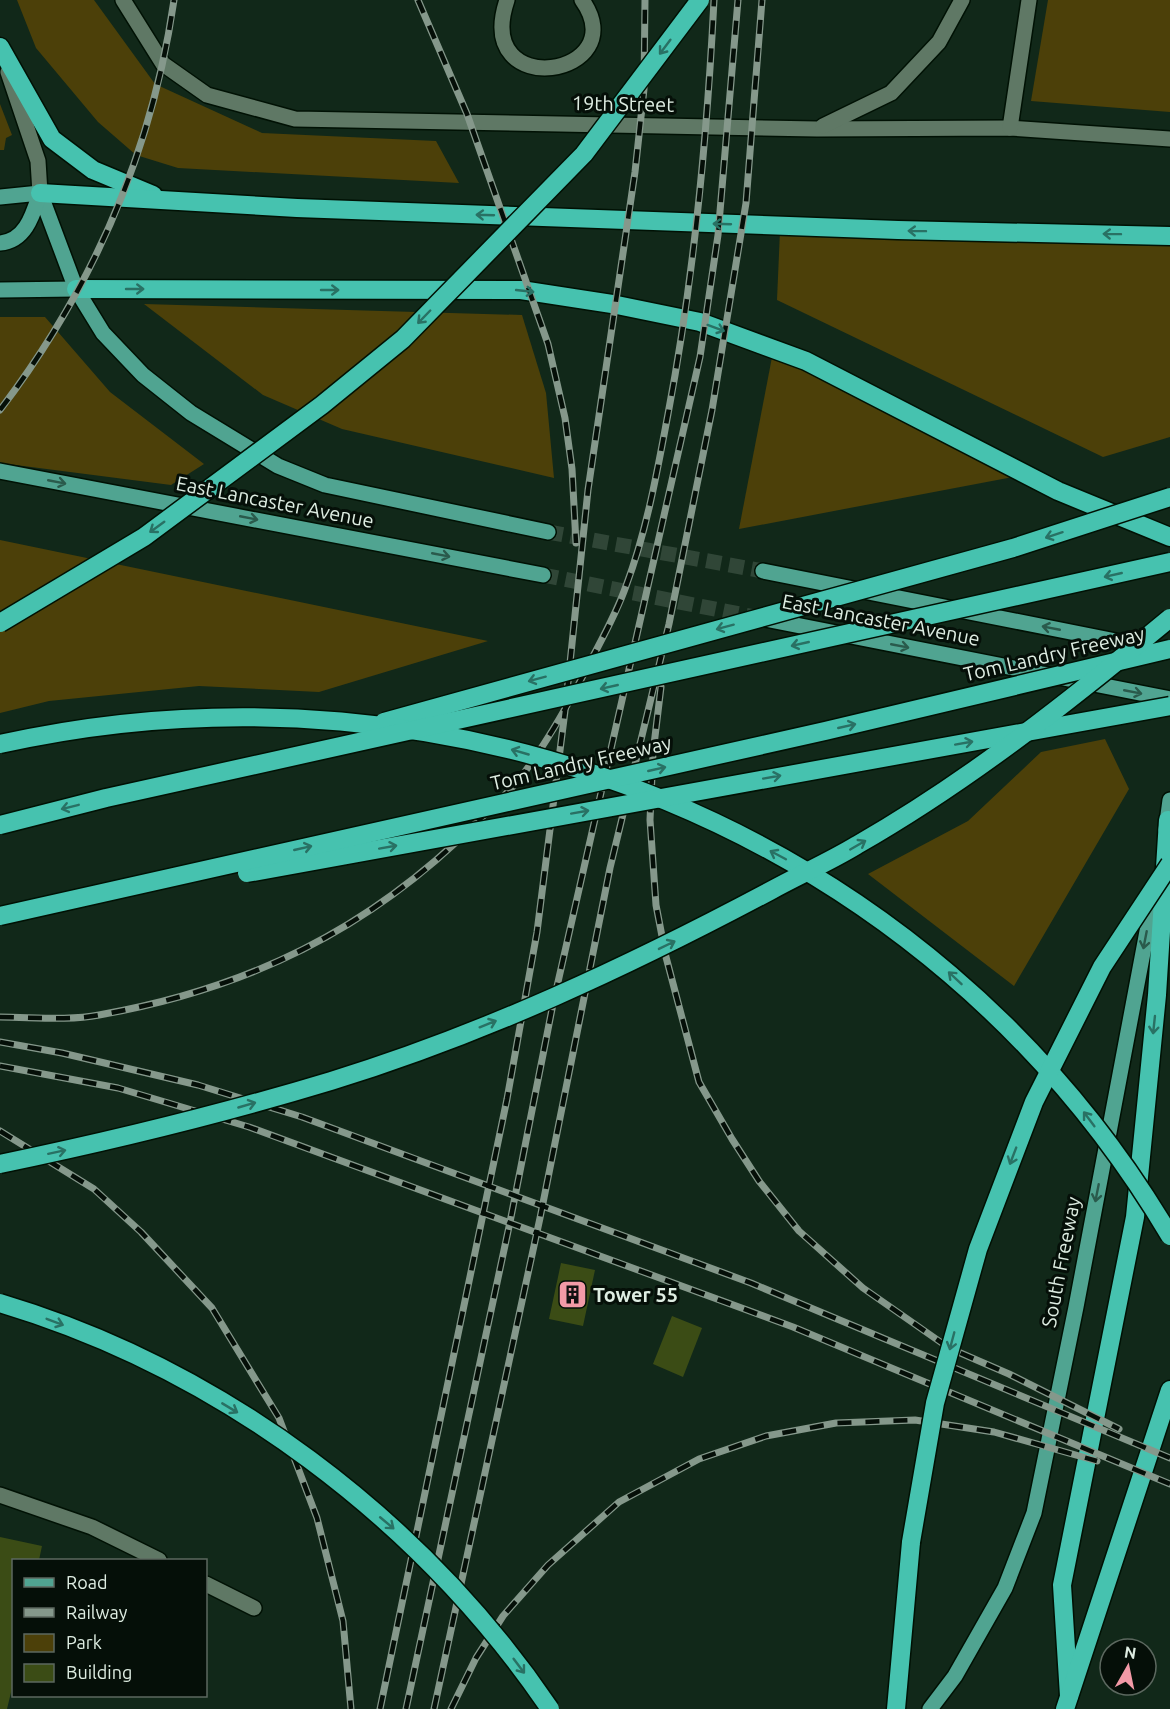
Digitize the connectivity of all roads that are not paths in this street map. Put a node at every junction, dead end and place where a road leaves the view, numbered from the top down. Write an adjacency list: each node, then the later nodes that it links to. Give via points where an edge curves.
1 (123, 0): 9 (street, 19th Street, via 163,64 207,95 295,119)
2 (507, 0): 3 (street, via 501,37 512,55 530,66 551,69 573,63 589,46 593,26)
3 (582, 0)
4 (700, 0): 27 (highway, one-way to 27, bridge, via 584,154 403,339 322,405 144,537)
5 (962, 0): 9 (street, via 939,42 891,93)
6 (1029, 0): 8 (street)
7 (0, 48): 11 (street, via 38,161); 13 (highway, via 52,139 93,170)
8 (1010, 128): 9 (street, 19th Street); 10 (street, 19th Street)
9 (817, 129)
10 (1170, 139)
11 (40, 193): 12 (main road); 13 (highway); 15 (main road, via 28,226 9,242); 17 (main road, East Lancaster Avenue)
12 (0, 197)
13 (166, 200): 14 (highway, one-way to 13, via 898,230)
14 (1170, 236)
15 (0, 243)
16 (0, 290): 17 (main road)
17 (76, 290): 20 (main road, East Lancaster Avenue, via 103,333 143,375 191,414 278,466 325,485); 21 (highway, one-way to 21, via 521,290 700,322 806,361 1058,491)
18 (0, 471): 24 (main road, East Lancaster Avenue, one-way to 24)
19 (1170, 497): 32 (highway, one-way to 32, bridge, via 1013,548)
20 (548, 532)
21 (1170, 537)
22 (1170, 562): 32 (highway, one-way to 32, bridge)
23 (763, 571): 28 (main road, East Lancaster Avenue, one-way to 23)
24 (543, 574)
25 (760, 618): 29 (main road, East Lancaster Avenue, one-way to 29)
26 (1170, 618): 38 (highway, one-way to 26, bridge, via 94,1144 333,1080 434,1046 620,967 857,845 912,811 1072,698)
27 (0, 623)
28 (1170, 650): 37 (highway, Tom Landry Freeway, one-way to 28, bridge, via 825,732)
29 (1170, 699)
30 (1170, 706): 37 (highway, one-way to 30, bridge)
31 (0, 744): 39 (highway, one-way to 31, bridge, via 1070,1093 1032,1050 942,966 888,924 783,858 677,806 622,783 510,750 389,725 315,718 184,717 117,723)
32 (106, 798): 35 (highway, one-way to 35, bridge)
33 (1170, 800): 34 (main road, South Freeway)
34 (1167, 820): 46 (highway, one-way to 46, via 1157,995 1135,1217 1062,1585); 49 (main road, South Freeway, one-way to 49, via 1034,1513 1005,1588 955,1676)
35 (0, 825)
36 (1170, 864): 48 (highway, one-way to 48, bridge, via 1102,967 1039,1091 978,1249 935,1403 911,1542)
37 (0, 917)
38 (0, 1164)
39 (1170, 1236)
40 (0, 1303): 47 (highway, one-way to 47, bridge, via 115,1346 264,1428 404,1537 501,1642)
41 (1170, 1390): 46 (highway)
42 (0, 1495): 43 (street, via 92,1527)
43 (157, 1559)
44 (207, 1584): 45 (street)
45 (254, 1608)
46 (1067, 1702)
47 (550, 1709)
48 (896, 1709)
49 (930, 1709)

